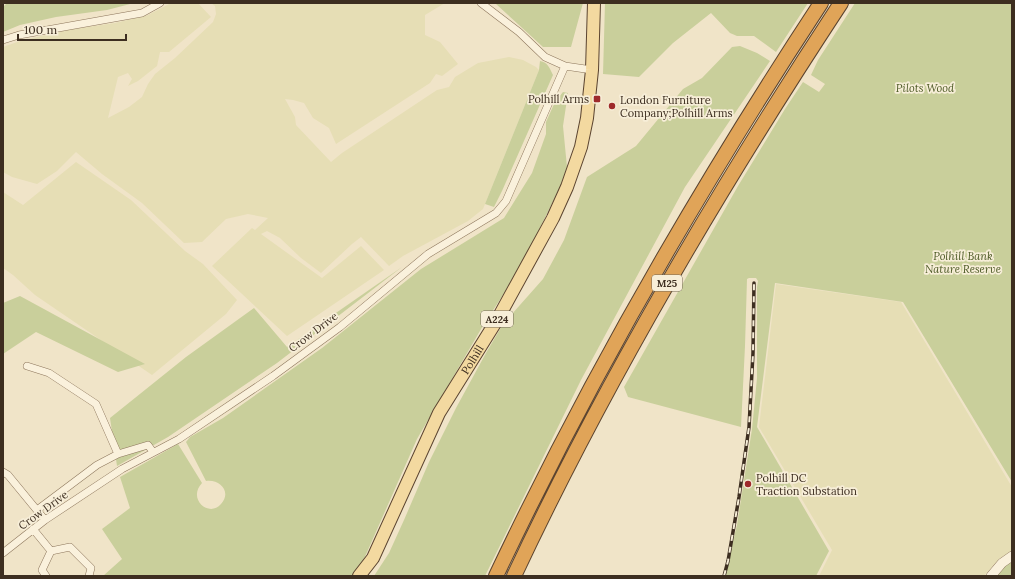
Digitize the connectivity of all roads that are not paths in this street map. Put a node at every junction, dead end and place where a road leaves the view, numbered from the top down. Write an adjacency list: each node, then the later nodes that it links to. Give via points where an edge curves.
1 (160, 3): 6 (street, via 142,13 18,35)
2 (481, 3): 7 (street, via 519,32 545,57)
3 (594, 3): 8 (main road, A224)
4 (821, 3): 22 (highway, M25, via 724,154 646,288 569,429)
5 (841, 3): 23 (highway, M25, via 769,114 669,280 594,416)
6 (3, 40)
7 (565, 66): 8 (street); 10 (street, Crow Drive, via 506,201 496,213 428,254 340,327 279,371 179,438)
8 (592, 70): 21 (main road, Polhill / A224, via 581,147 553,218 496,320 439,413 373,558)
9 (27, 366): 11 (street, via 49,373 96,404)
10 (153, 452): 11 (street, via 148,445); 14 (street, Crow Drive, via 122,469)
11 (118, 454): 13 (street, via 97,465)
12 (5, 476): 13 (street)
13 (37, 510): 14 (street)
14 (45, 520): 15 (street, Crow Drive)
15 (33, 529): 16 (street); 17 (street, Crow Drive)
16 (51, 551): 19 (street, via 42,570); 20 (street, via 70,547 91,568)
17 (3, 553)
18 (1012, 556): 24 (street)
19 (46, 576)
20 (89, 576)
21 (359, 576)
22 (496, 576)
23 (514, 576)
24 (991, 576)

